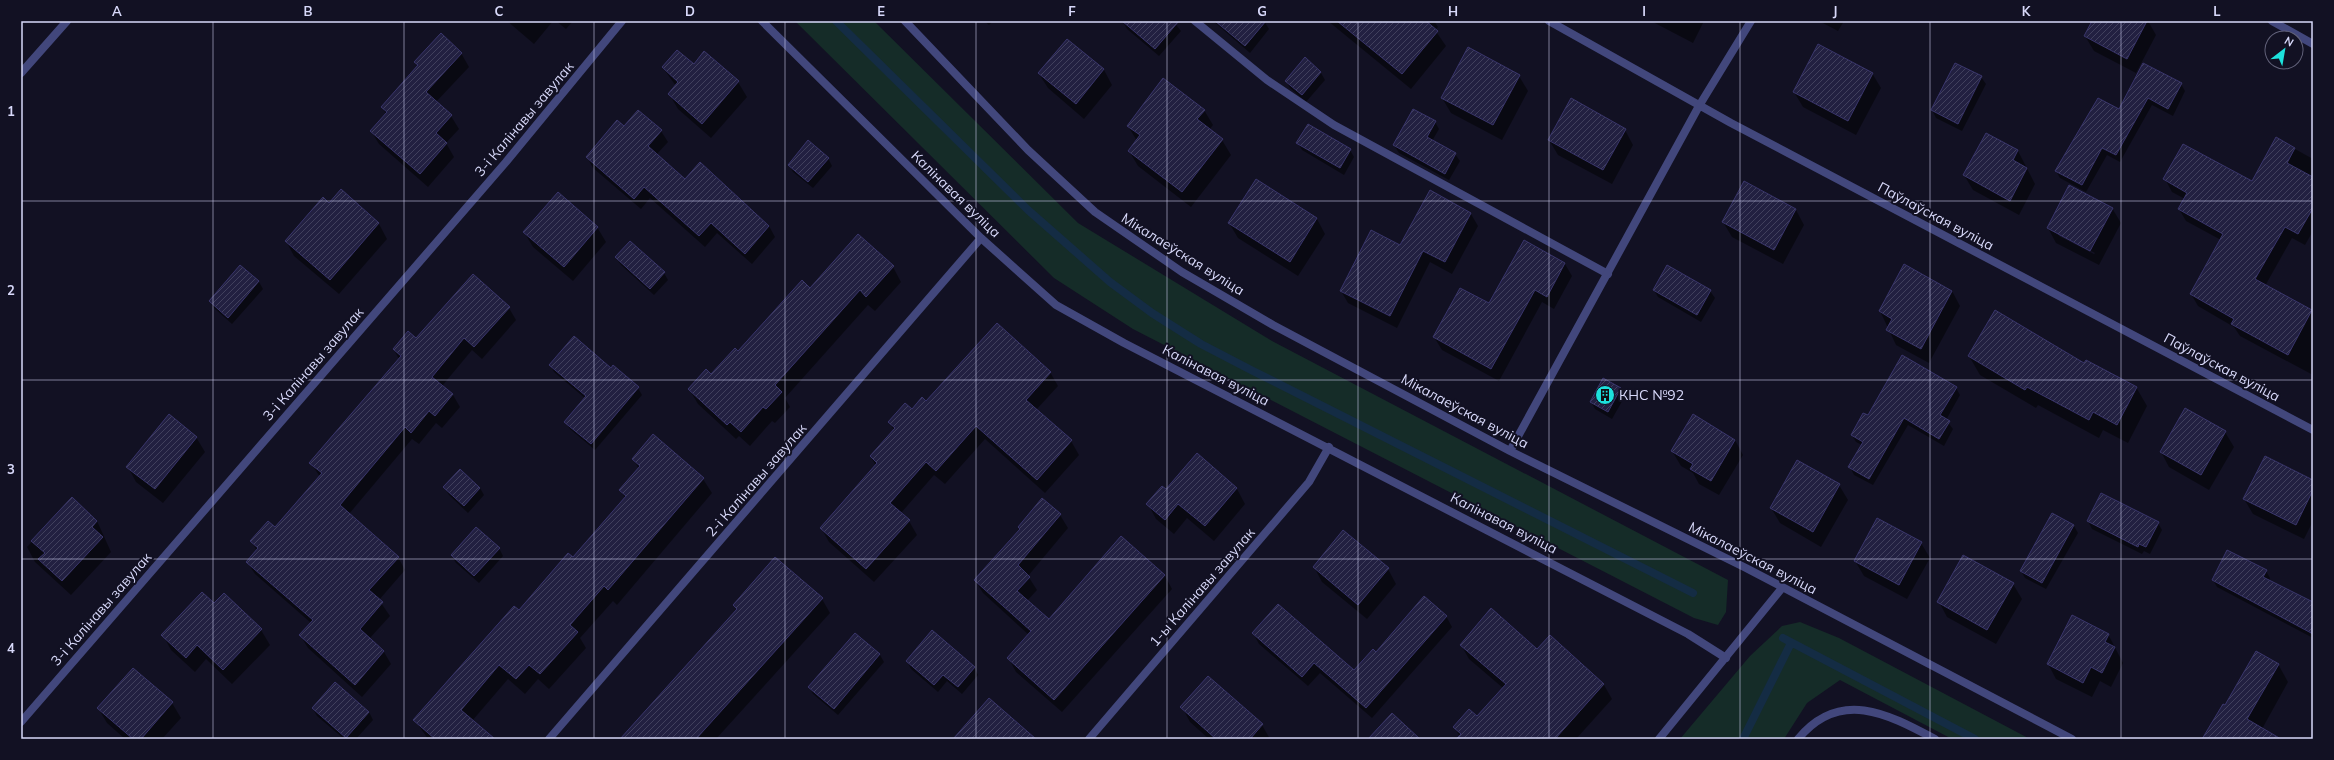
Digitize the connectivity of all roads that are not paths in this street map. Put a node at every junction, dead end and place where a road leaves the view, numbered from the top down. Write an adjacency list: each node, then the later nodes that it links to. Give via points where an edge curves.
1 (67, 21): 10 (street)
2 (622, 21): 19 (street, 3-і Калінавы завулак, via 506,162)
3 (762, 21): 12 (street, Калінавая вуліца)
4 (904, 21): 16 (street, Мікалаеўская вуліца, via 1028,150 1095,212 1136,242 1182,272 1273,324)
5 (1194, 21): 13 (street, via 1267,80 1314,112 1371,146)
6 (1549, 21): 11 (street, Паўлаўская вуліца)
7 (1751, 21): 11 (street)
8 (2272, 21): 9 (street)
9 (2313, 44)
10 (21, 73)
11 (1699, 106): 13 (street); 14 (street, Паўлаўская вуліца)
12 (981, 238): 15 (street, Калінавая вуліца, via 1056,304 1124,343); 20 (street, 2-і Калінавы завулак)
13 (1608, 274): 16 (street)
14 (2313, 430)
15 (1329, 447): 18 (street, Калінавая вуліца, via 1688,634); 21 (street, 1-ы Калінавы завулак, via 1309,482)
16 (1510, 451): 17 (street, Мікалаеўская вуліца)
17 (1782, 588): 18 (street); 25 (street, Мікалаеўская вуліца)
18 (1726, 658): 22 (street)
19 (21, 722)
20 (550, 739)
21 (1089, 739)
22 (1659, 739)
23 (1798, 739): 24 (street, via 1832,713 1848,709 1883,713)
24 (1935, 739)
25 (2072, 739)

